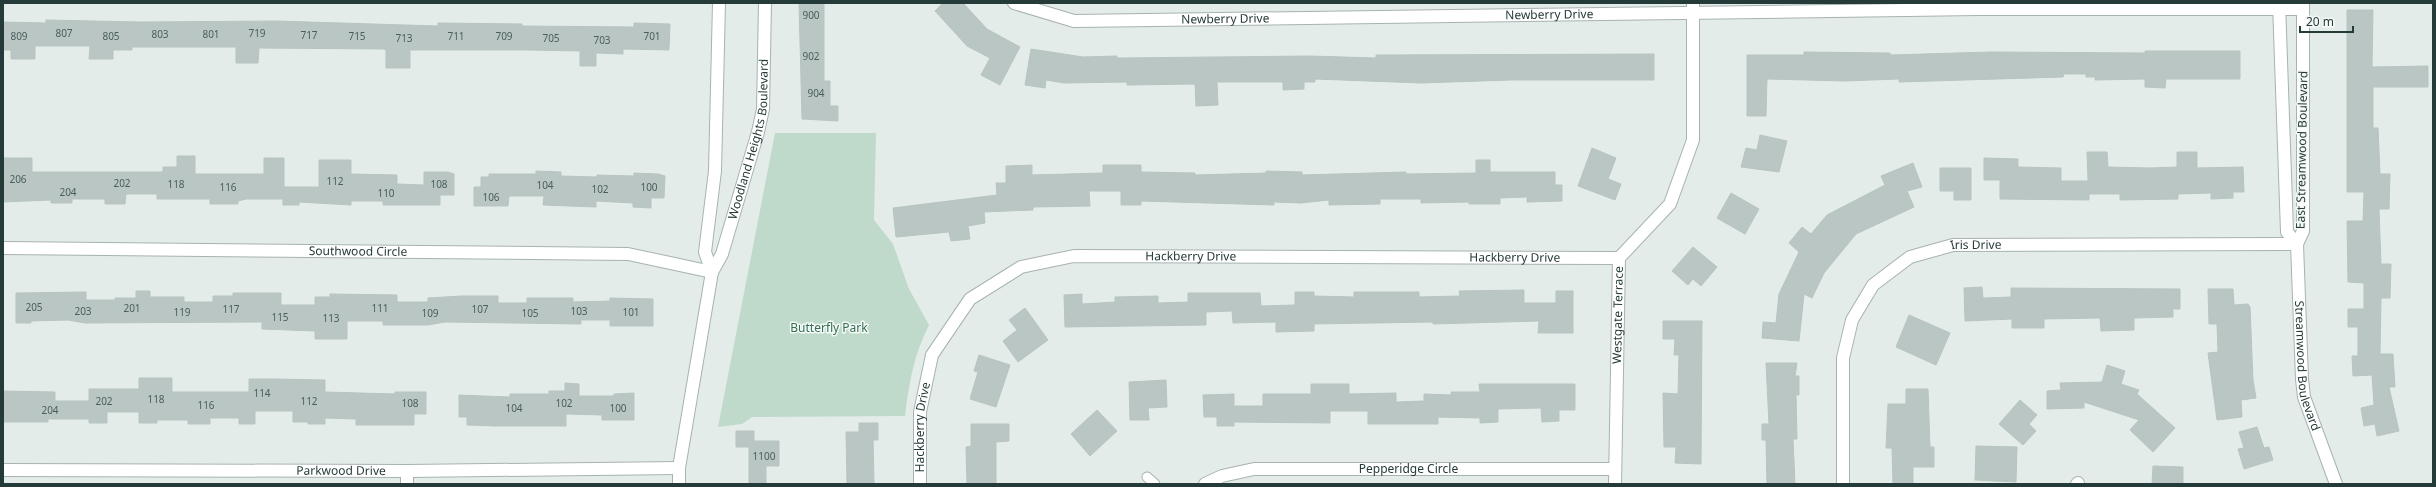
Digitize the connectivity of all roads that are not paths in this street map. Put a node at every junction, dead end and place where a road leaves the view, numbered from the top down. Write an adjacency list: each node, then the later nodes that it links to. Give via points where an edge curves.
1 (719, 3): 10 (street, Woodland Heights Boulevard, via 715,170 705,252)
2 (765, 3): 10 (street, Woodland Heights Boulevard, via 764,91 758,132 722,254)
3 (1014, 3): 6 (street, Newberry Drive, via 1074,21)
4 (2279, 6): 5 (street, Newberry Drive); 6 (street, Newberry Drive); 7 (street, East Streamwood Boulevard, via 2286,232)
5 (2303, 6): 7 (street, East Streamwood Boulevard, via 2303,231)
6 (1694, 8): 9 (street, Westgate Terrace, via 1693,140 1670,204)
7 (2297, 244): 22 (street, Iris Drive, via 1953,245 1910,257 1873,285 1852,320 1843,358); 23 (street, Streamwood Boulevard, via 2304,397)
8 (3, 248): 10 (street, Southwood Circle, via 628,254)
9 (1619, 258): 12 (street, Westgate Terrace); 18 (street, Hackberry Drive, via 1074,256 1021,267 970,299 932,355 920,412)
10 (712, 272): 11 (street, Woodland Heights Boulevard)
11 (679, 468): 14 (street, Parkwood Drive); 17 (street, Woodland Heights Boulevard)
12 (1615, 469): 20 (street, Pepperidge Circle, via 1254,469 1222,476); 21 (street, Westgate Terrace)
13 (3, 470): 14 (street, Parkwood Drive)
14 (407, 471): 16 (street)
15 (1147, 477): 19 (lane)
16 (407, 484)
17 (679, 484)
18 (920, 484)
19 (1155, 484)
20 (1205, 484)
21 (1615, 484)
22 (1843, 484)
23 (2336, 484)

